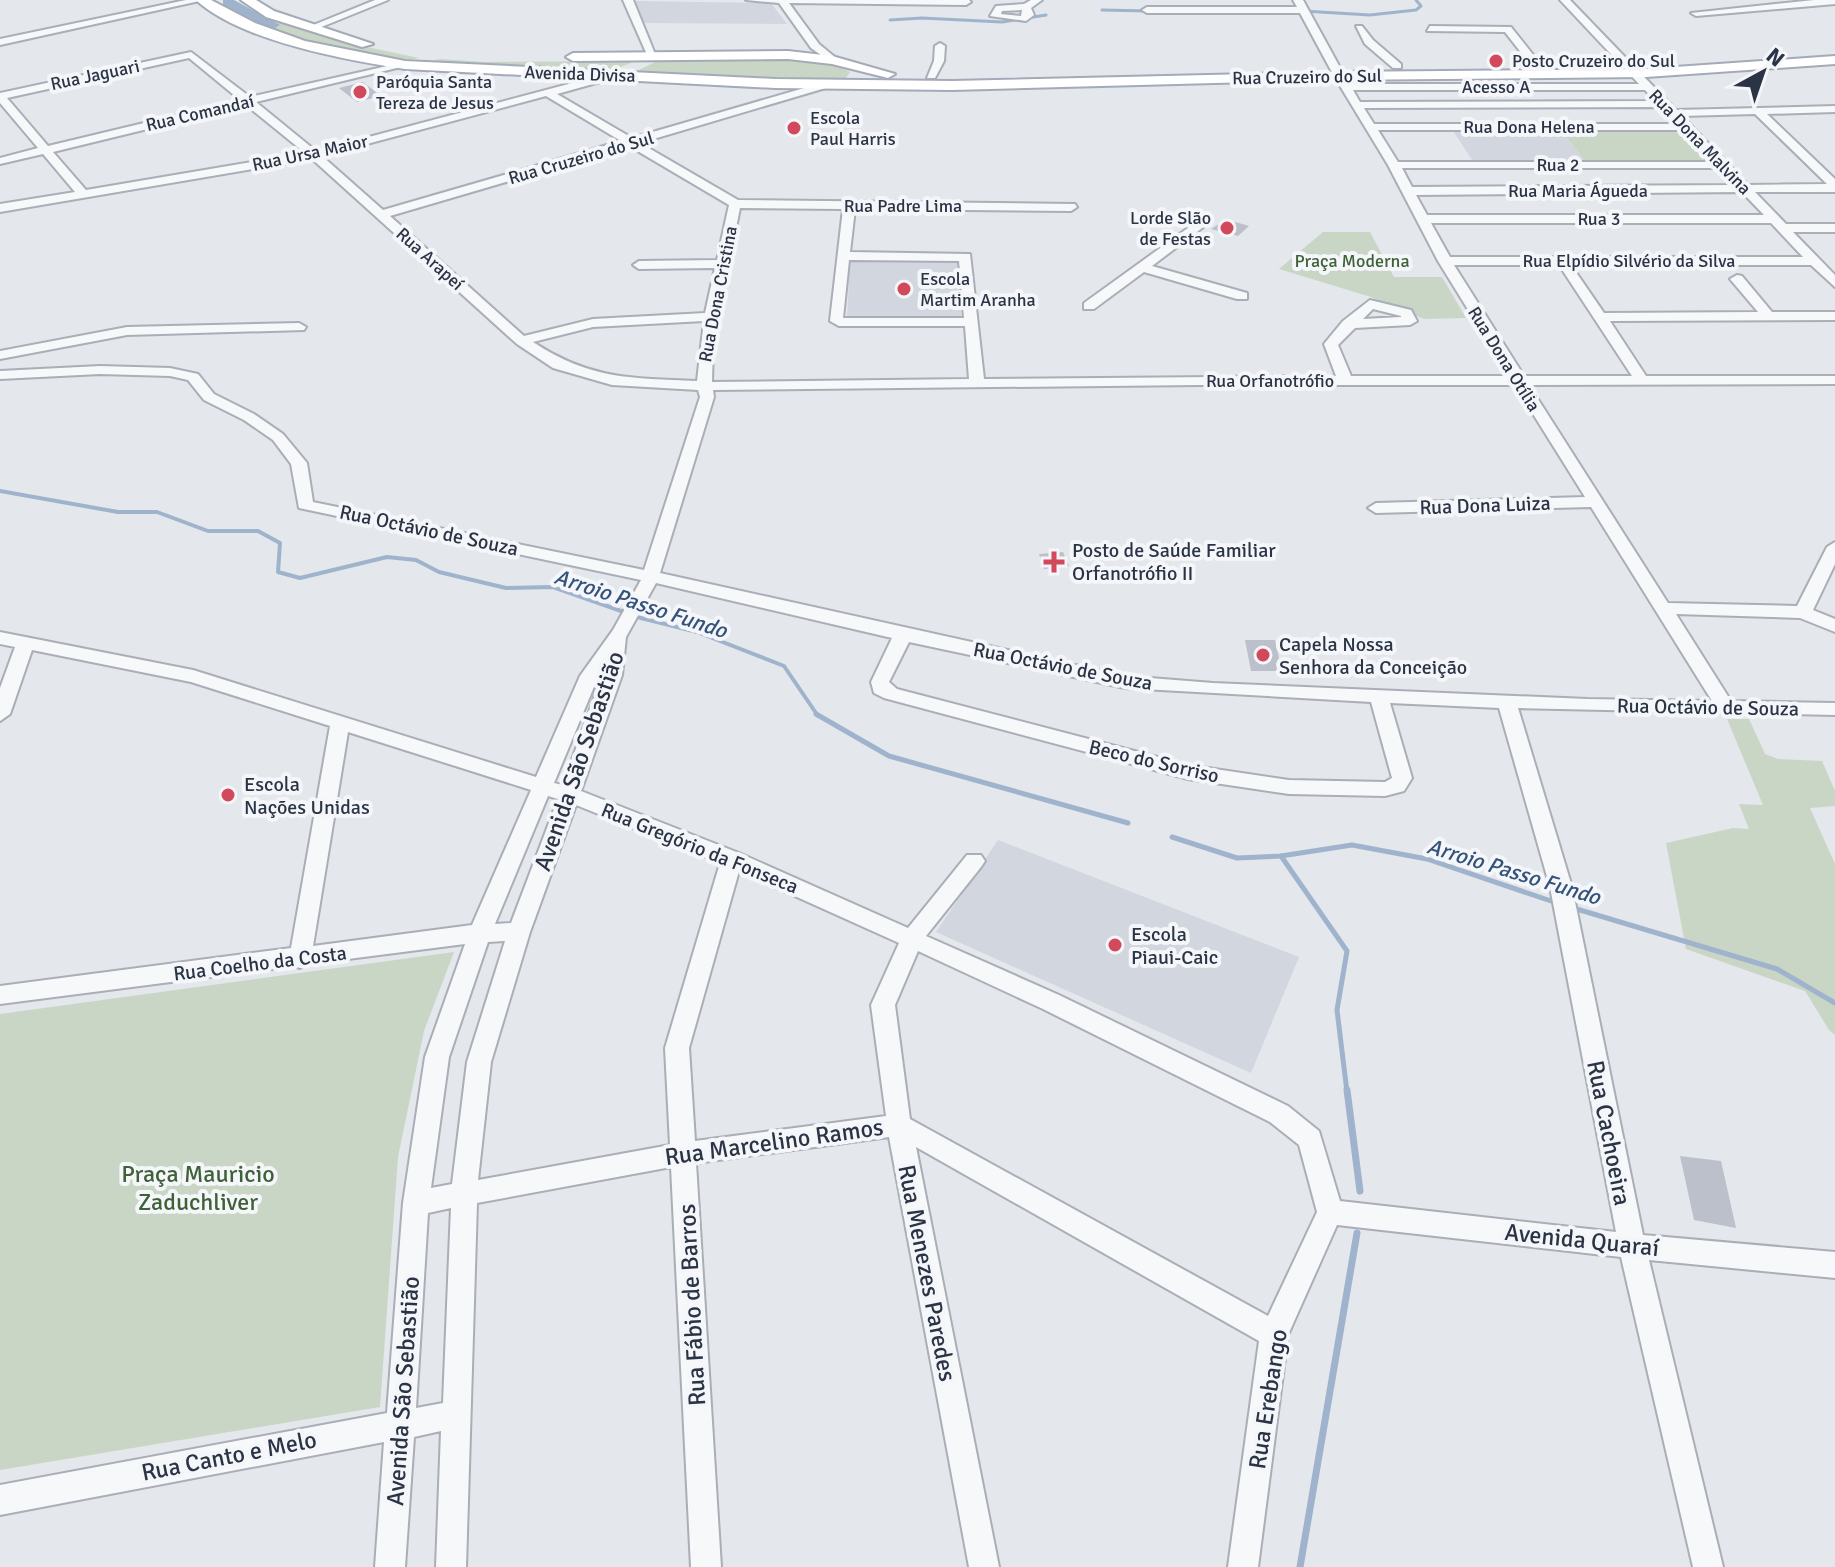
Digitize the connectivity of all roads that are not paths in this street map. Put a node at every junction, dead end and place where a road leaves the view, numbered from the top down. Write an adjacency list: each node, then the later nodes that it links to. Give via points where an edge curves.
1 (201, 0): 18 (street); 27 (main road, Avenida Divisa, via 265,37)
2 (247, 0): 15 (main road, Avenida Divisa)
3 (383, 0): 15 (street)
4 (628, 0): 25 (street)
5 (751, 0): 6 (street)
6 (782, 0): 10 (street); 19 (street)
7 (1037, 0): 12 (street)
8 (1565, 0): 34 (street, Rua Dona Malvina)
9 (1835, 1): 14 (street)
10 (966, 2)
11 (1302, 6): 13 (street); 39 (street, Rua Dona Otília)
12 (1026, 7)
13 (1147, 8)
14 (1696, 13)
15 (311, 28): 23 (main road, Avenida Divisa, via 392,50)
16 (1359, 28): 32 (street)
17 (1430, 29): 33 (street, via 1508,29)
18 (0, 42)
19 (815, 46): 22 (street); 28 (street)
20 (940, 46): 38 (street)
21 (191, 55): 45 (street, Rua Jaguari); 47 (street, Rua Arapeí)
22 (788, 55): 25 (main road, Avenida Divisa); 28 (main road, Avenida Divisa)
23 (446, 57): 26 (main road, Avenida Divisa); 30 (main road)
24 (560, 57): 25 (main road, Avenida Divisa)
25 (653, 57): 37 (main road)
26 (517, 58)
27 (366, 60): 30 (main road, Avenida Divisa); 36 (street, via 372,65)
28 (832, 60): 31 (main road, Avenida Divisa)
29 (1833, 60): 34 (main road, Rua Cruzeiro do Sul, via 1720,73)
30 (401, 64): 35 (main road, Avenida Divisa); 36 (street, Rua Comandaí)
31 (850, 66): 38 (main road, Rua Cruzeiro do Sul); 41 (main road, via 855,77)
32 (1397, 66): 33 (main road, Rua Cruzeiro do Sul); 39 (main road, Rua Cruzeiro do Sul)
33 (1537, 66): 34 (main road, Rua Cruzeiro do Sul)
34 (1629, 70): 39 (main road, Rua Cruzeiro do Sul); 43 (street, Rua Dona Malvina)
35 (564, 74): 37 (main road, Avenida Divisa); 42 (street, via 579,81)
36 (357, 75): 47 (street, Rua Comandaí)
37 (614, 75): 40 (main road, Avenida Divisa); 42 (street, Rua Ursa Maior)
38 (931, 76): 39 (main road, Rua Cruzeiro do Sul)
39 (1340, 77): 41 (main road, Rua Cruzeiro do Sul); 43 (street, Acesso A); 48 (street, Rua Dona Otília)
40 (771, 83): 41 (main road, Avenida Divisa); 46 (street, via 788,90)
41 (825, 85): 46 (street, Rua Cruzeiro do Sul)
42 (574, 86): 44 (street, Rua Ursa Maior)
43 (1646, 87): 49 (street, Rua Dona Malvina)
44 (548, 93): 54 (street, Rua Dona Cristina); 56 (street, Rua Ursa Maior)
45 (0, 96): 55 (street)
46 (781, 100): 54 (street, Rua Cruzeiro do Sul)
47 (247, 101): 55 (street, Rua Comandaí); 56 (street, Rua Arapeí)
48 (1360, 105): 49 (street); 52 (street, Rua Dona Otília)
49 (1669, 109): 51 (street); 53 (street, Rua Dona Malvina)
50 (1834, 110): 51 (street)
51 (1758, 111): 60 (street)
52 (1372, 127): 53 (street, Rua Dona Helena); 58 (street, Rua Dona Otília)
53 (1686, 127): 59 (street, Rua Dona Malvina)
54 (630, 143): 64 (street, Rua Dona Cristina); 68 (street, Rua Cruzeiro do Sul)
55 (44, 150): 57 (street, Rua Comandaí); 63 (street)
56 (314, 155): 63 (street, Rua Ursa Maior); 68 (street, Rua Arapeí)
57 (0, 161)
58 (1394, 165): 59 (street, Rua 2); 62 (street, Rua Dona Otília)
59 (1722, 165): 61 (street, Rua Dona Malvina)
60 (1835, 187): 61 (street, Rua Maria Águeda)
61 (1747, 190): 62 (street, Rua Maria Águeda); 71 (street, Rua Dona Malvina)
62 (1408, 191): 70 (street, Rua Dona Otília)
63 (83, 194): 67 (street, Rua Ursa Maior)
64 (735, 204): 65 (street, Rua Padre Lima); 76 (street, Rua Dona Cristina)
65 (849, 206): 66 (street, Rua Padre Lima); 73 (street)
66 (1071, 207)
67 (0, 208)
68 (381, 215): 91 (street, Rua Arapeí)
69 (1206, 219): 78 (street)
70 (1424, 219): 71 (street, Rua 3); 74 (street, Rua Dona Otília)
71 (1779, 224): 72 (street, Rua 3); 75 (street, Rua Dona Malvina)
72 (1835, 228)
73 (842, 256): 88 (street, via 965,257); 88 (street, via 835,318 839,322)
74 (1444, 261): 75 (street, Rua Elpídio Silvério da Silva); 95 (street, Rua Dona Otília)
75 (1814, 261): 80 (street, Rua Dona Malvina)
76 (724, 264): 77 (street); 86 (street, Rua Dona Cristina)
77 (639, 265)
78 (1142, 267): 82 (street); 83 (street)
79 (1568, 268): 87 (street)
80 (1833, 278)
81 (1737, 279): 84 (street)
82 (1242, 296)
83 (1089, 306)
84 (1768, 316): 85 (street); 87 (street)
85 (1835, 316)
86 (711, 317): 91 (street, via 610,318); 99 (street, Rua Dona Cristina)
87 (1599, 317): 94 (street)
88 (970, 322): 98 (street)
89 (1348, 324): 97 (street, via 1331,344)
90 (299, 327): 92 (street, via 127,331)
91 (522, 341): 99 (street, Rua Arapeí, via 558,365 617,382)
92 (0, 355)
93 (0, 375): 103 (street, Rua Octávio de Souza, via 100,370 193,377 209,397 278,437 299,463 305,505)
94 (1641, 379): 95 (street, Rua Orfanotrófio); 96 (street, Rua Orfanotrófio)
95 (1517, 380): 97 (street, Rua Orfanotrófio); 100 (street, Rua Dona Otília)
96 (1835, 380)
97 (1345, 381): 98 (street, Rua Orfanotrófio)
98 (977, 385): 99 (street, Rua Orfanotrófio)
99 (704, 386): 103 (street, Rua Dona Cristina, via 707,397)
100 (1594, 502): 101 (street, Rua Dona Luiza); 104 (street, Rua Dona Otília)
101 (1376, 508)
102 (1835, 547): 105 (street)
103 (650, 579): 106 (street, Rua Dona Cristina); 108 (street, Rua Octávio de Souza)
104 (1661, 608): 105 (street); 113 (street, Rua Dona Otília)
105 (1803, 612): 107 (street)
106 (627, 620): 117 (street, Avenida São Sebastião, via 589,676); 118 (street, Avenida São Sebastião)
107 (1835, 626)
108 (903, 635): 111 (street, Rua Octávio de Souza, via 1125,682); 111 (street, Beco do Sorriso, via 880,682 891,694 1178,770 1289,787 1397,786 1402,778)
109 (0, 638): 110 (street, Rua Gregório da Fonseca)
110 (26, 643): 115 (street); 116 (street, Rua Gregório da Fonseca, via 193,676)
111 (1378, 695): 112 (street, Rua Octávio de Souza)
112 (1506, 700): 113 (street, Rua Octávio de Souza); 131 (street, Rua Cachoeira, via 1561,887)
113 (1726, 708): 114 (street, Rua Octávio de Souza)
114 (1835, 709)
115 (0, 714)
116 (340, 722): 117 (street, Rua Gregório da Fonseca); 124 (street)
117 (540, 786): 118 (street, Rua Gregório da Fonseca); 122 (street, Avenida São Sebastião)
118 (570, 795): 119 (street, Rua Gregório da Fonseca); 121 (street, Avenida São Sebastião)
119 (732, 859): 123 (street, Rua Gregório da Fonseca); 127 (street, Rua Fábio de Barros, via 677,1048)
120 (974, 861): 123 (street, Rua Menezes Paredes)
121 (519, 932): 122 (street, Rua Coelho da Costa); 128 (street, Avenida São Sebastião, via 479,1062)
122 (480, 933): 124 (street, Rua Coelho da Costa); 129 (street, Avenida São Sebastião, via 437,1057)
123 (912, 939): 126 (street, Rua Menezes Paredes, via 883,1005); 130 (street, Rua Gregório da Fonseca, via 1279,1114 1310,1139)
124 (300, 959): 125 (street, Rua Coelho da Costa)
125 (0, 995)
126 (899, 1125): 127 (street, Rua Marcelino Ramos); 133 (street, Rua Marcelino Ramos); 140 (street, Rua Menezes Paredes)
127 (685, 1153): 128 (street, Rua Marcelino Ramos); 139 (street, Rua Fábio de Barros)
128 (464, 1194): 129 (street, Rua Marcelino Ramos); 134 (street, Avenida São Sebastião)
129 (416, 1203): 135 (street, Avenida São Sebastião)
130 (1330, 1212): 131 (street, Avenida Quaraí); 133 (street, Rua Erebango)
131 (1632, 1246): 132 (street, Avenida Quaraí); 142 (street, Rua Cachoeira)
132 (1835, 1265)
133 (1274, 1334): 141 (street, Rua Erebango)
134 (458, 1414): 135 (street, Rua Canto e Melo); 138 (street, Avenida São Sebastião)
135 (401, 1423): 136 (street, Rua Canto e Melo); 137 (street, Avenida São Sebastião)
136 (0, 1500)
137 (390, 1567)
138 (451, 1567)
139 (706, 1567)
140 (984, 1567)
141 (1243, 1567)
142 (1708, 1567)

